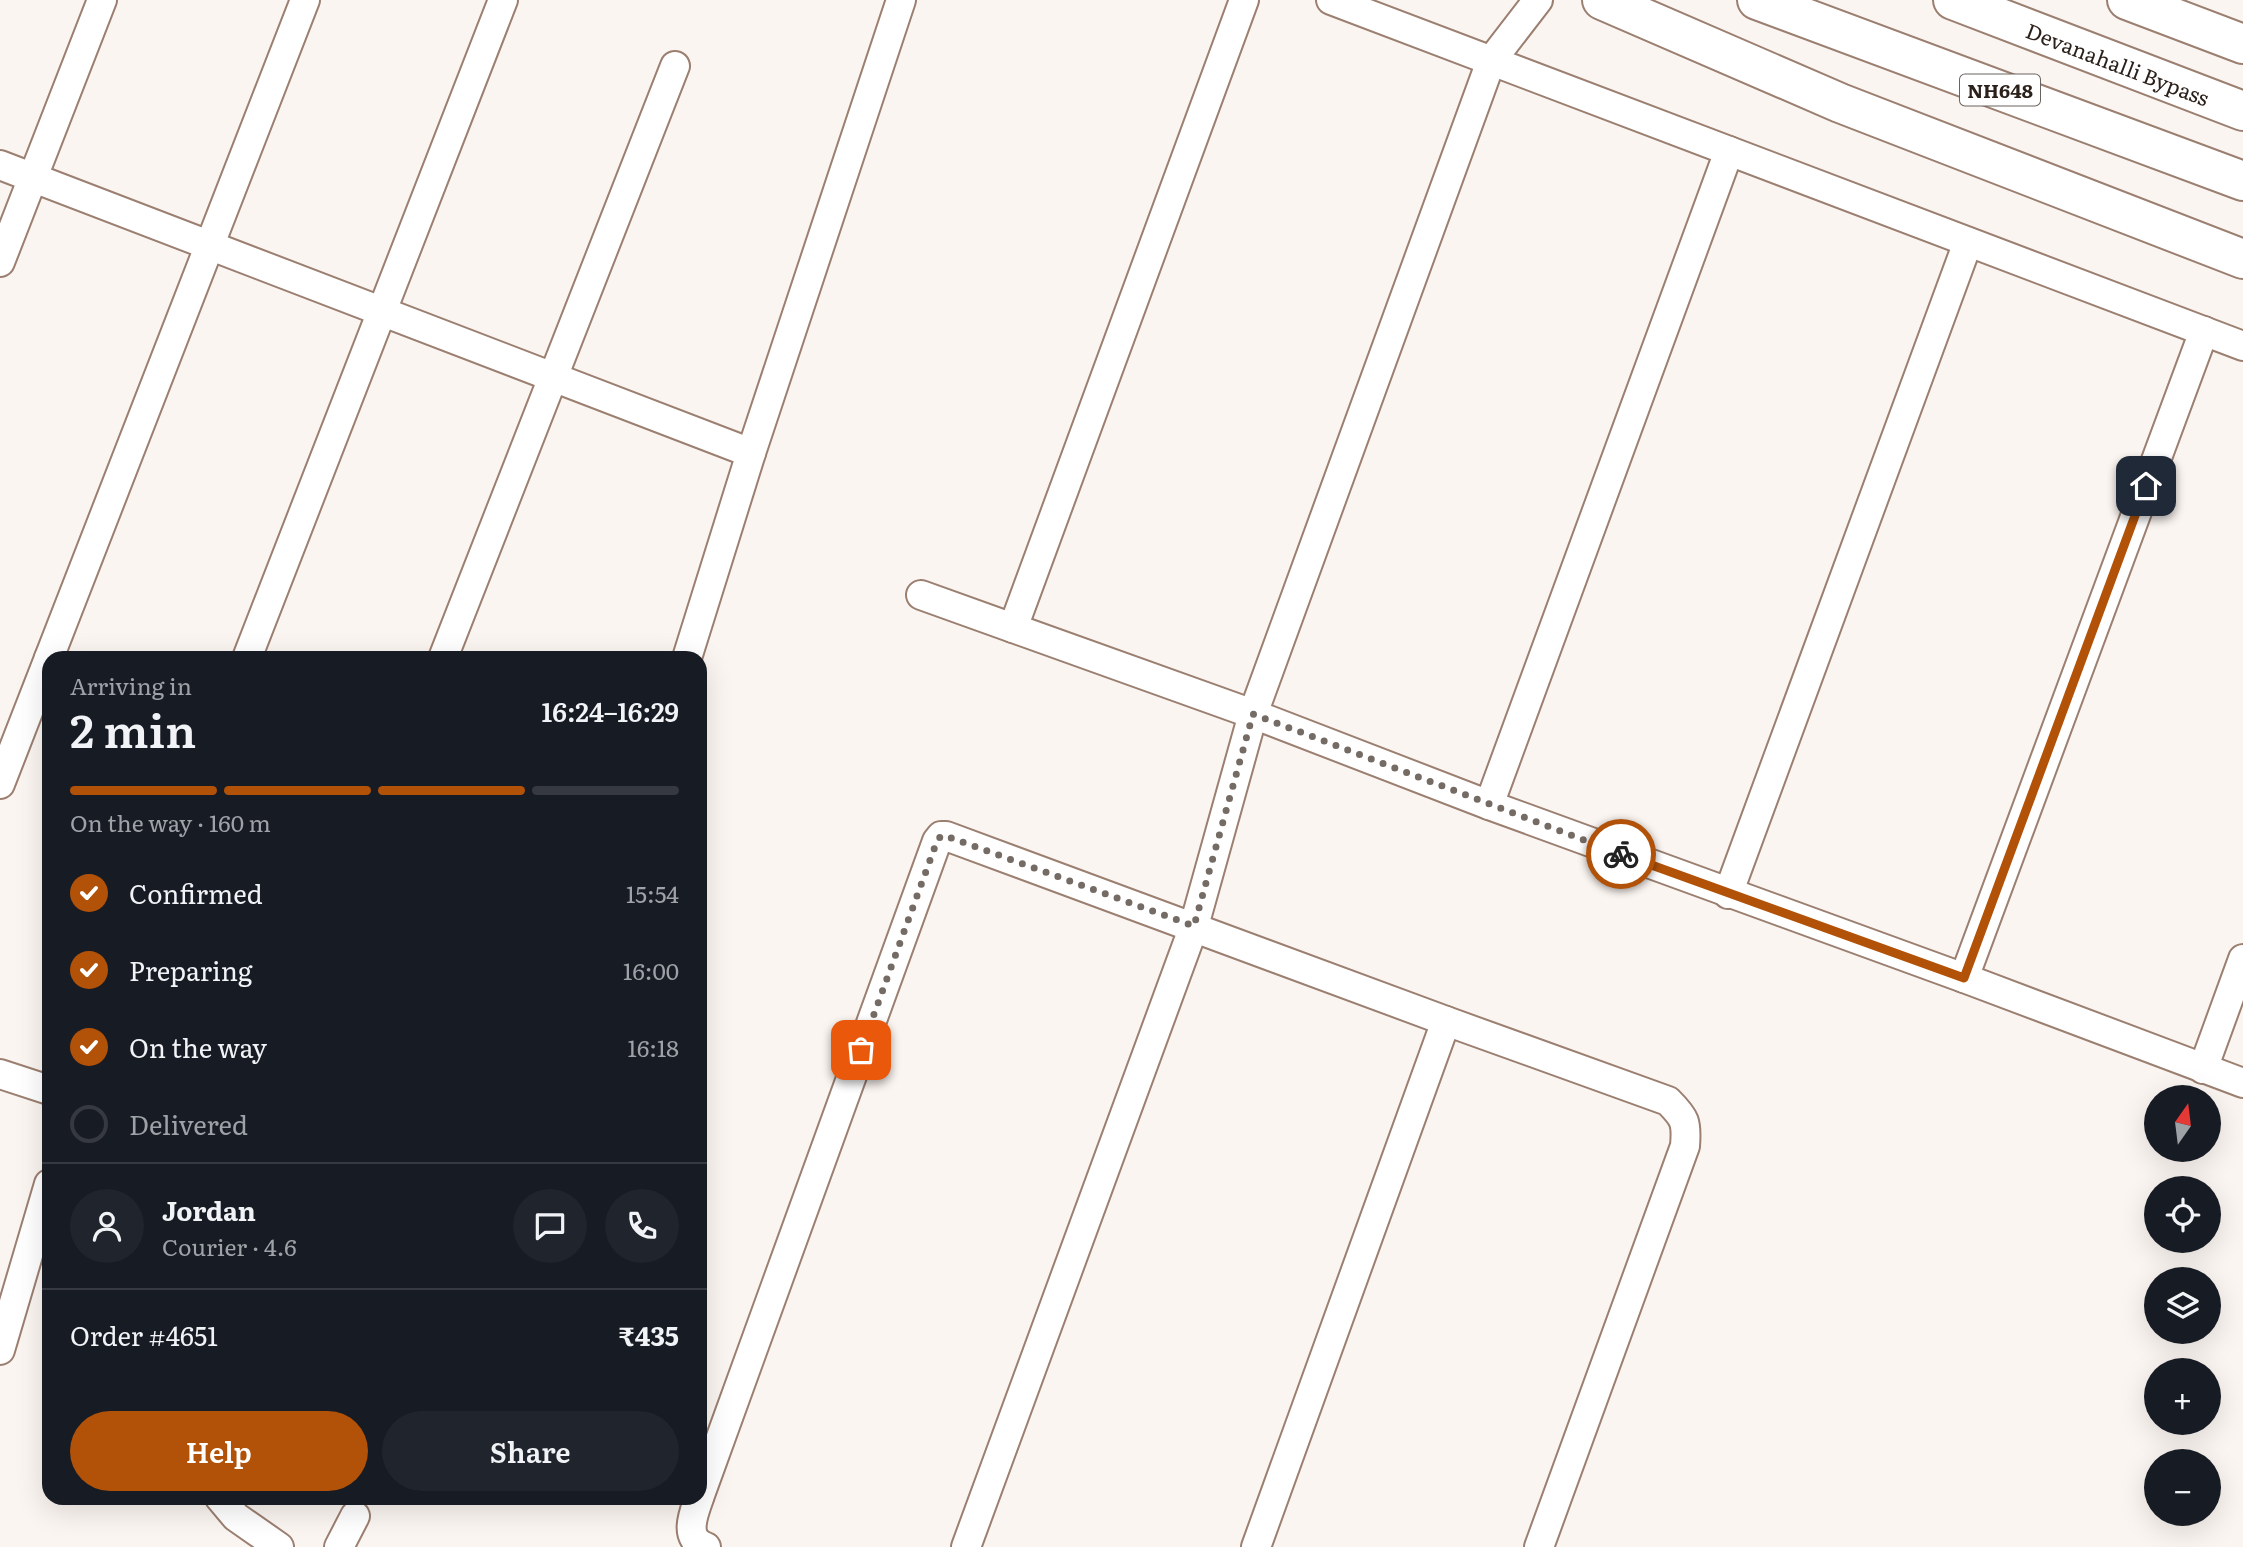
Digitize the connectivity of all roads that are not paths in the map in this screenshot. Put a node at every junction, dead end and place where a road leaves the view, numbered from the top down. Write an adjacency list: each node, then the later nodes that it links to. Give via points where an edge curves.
1 (102, 0): 18 (street)
2 (305, 0): 21 (street)
3 (503, 0): 24 (street)
4 (901, 0): 28 (street)
5 (1244, 0): 30 (street)
6 (1331, 0): 13 (street)
7 (1538, 0): 13 (street)
8 (1602, 0): 22 (highway, via 1840,103)
9 (1757, 0): 19 (highway, NH648)
10 (1953, 0): 15 (highway, Devanahalli Bypass)
11 (2127, 0): 12 (highway)
12 (2243, 44)
13 (1491, 61): 16 (street); 36 (street)
14 (675, 66): 27 (street)
15 (2243, 111)
16 (1729, 151): 20 (street); 38 (street)
17 (0, 165): 18 (street)
18 (33, 178): 21 (street); 23 (street)
19 (2243, 181)
20 (1968, 242): 25 (street); 39 (street)
21 (210, 245): 24 (street); 31 (street)
22 (2243, 259)
23 (0, 262)
24 (384, 311): 27 (street); 32 (street)
25 (2204, 331): 26 (street); 42 (street)
26 (2243, 346)
27 (552, 377): 28 (street); 33 (street)
28 (751, 453): 34 (street)
29 (921, 595): 30 (street)
30 (1013, 628): 36 (street)
31 (52, 651)
32 (250, 651)
33 (446, 651)
34 (689, 651)
35 (42, 676): 37 (street)
36 (1253, 714): 38 (street); 40 (street)
37 (0, 784)
38 (1489, 805): 39 (street)
39 (1728, 894): 42 (street)
40 (1194, 926): 43 (street); 50 (street, via 941,836); 57 (street)
41 (2243, 959): 44 (street)
42 (1964, 978): 44 (street)
43 (1446, 1021): 58 (street); 59 (street, via 1668,1101 1682,1114 1686,1126 1685,1146)
44 (2203, 1069): 46 (street)
45 (0, 1074): 47 (street)
46 (2243, 1083)
47 (42, 1088)
48 (42, 1208): 49 (street)
49 (0, 1350)
50 (707, 1475)
51 (226, 1505): 54 (street)
52 (696, 1505): 56 (street, via 691,1532)
53 (355, 1516): 55 (street)
54 (279, 1547)
55 (339, 1547)
56 (705, 1547)
57 (966, 1547)
58 (1256, 1547)
59 (1539, 1547)

